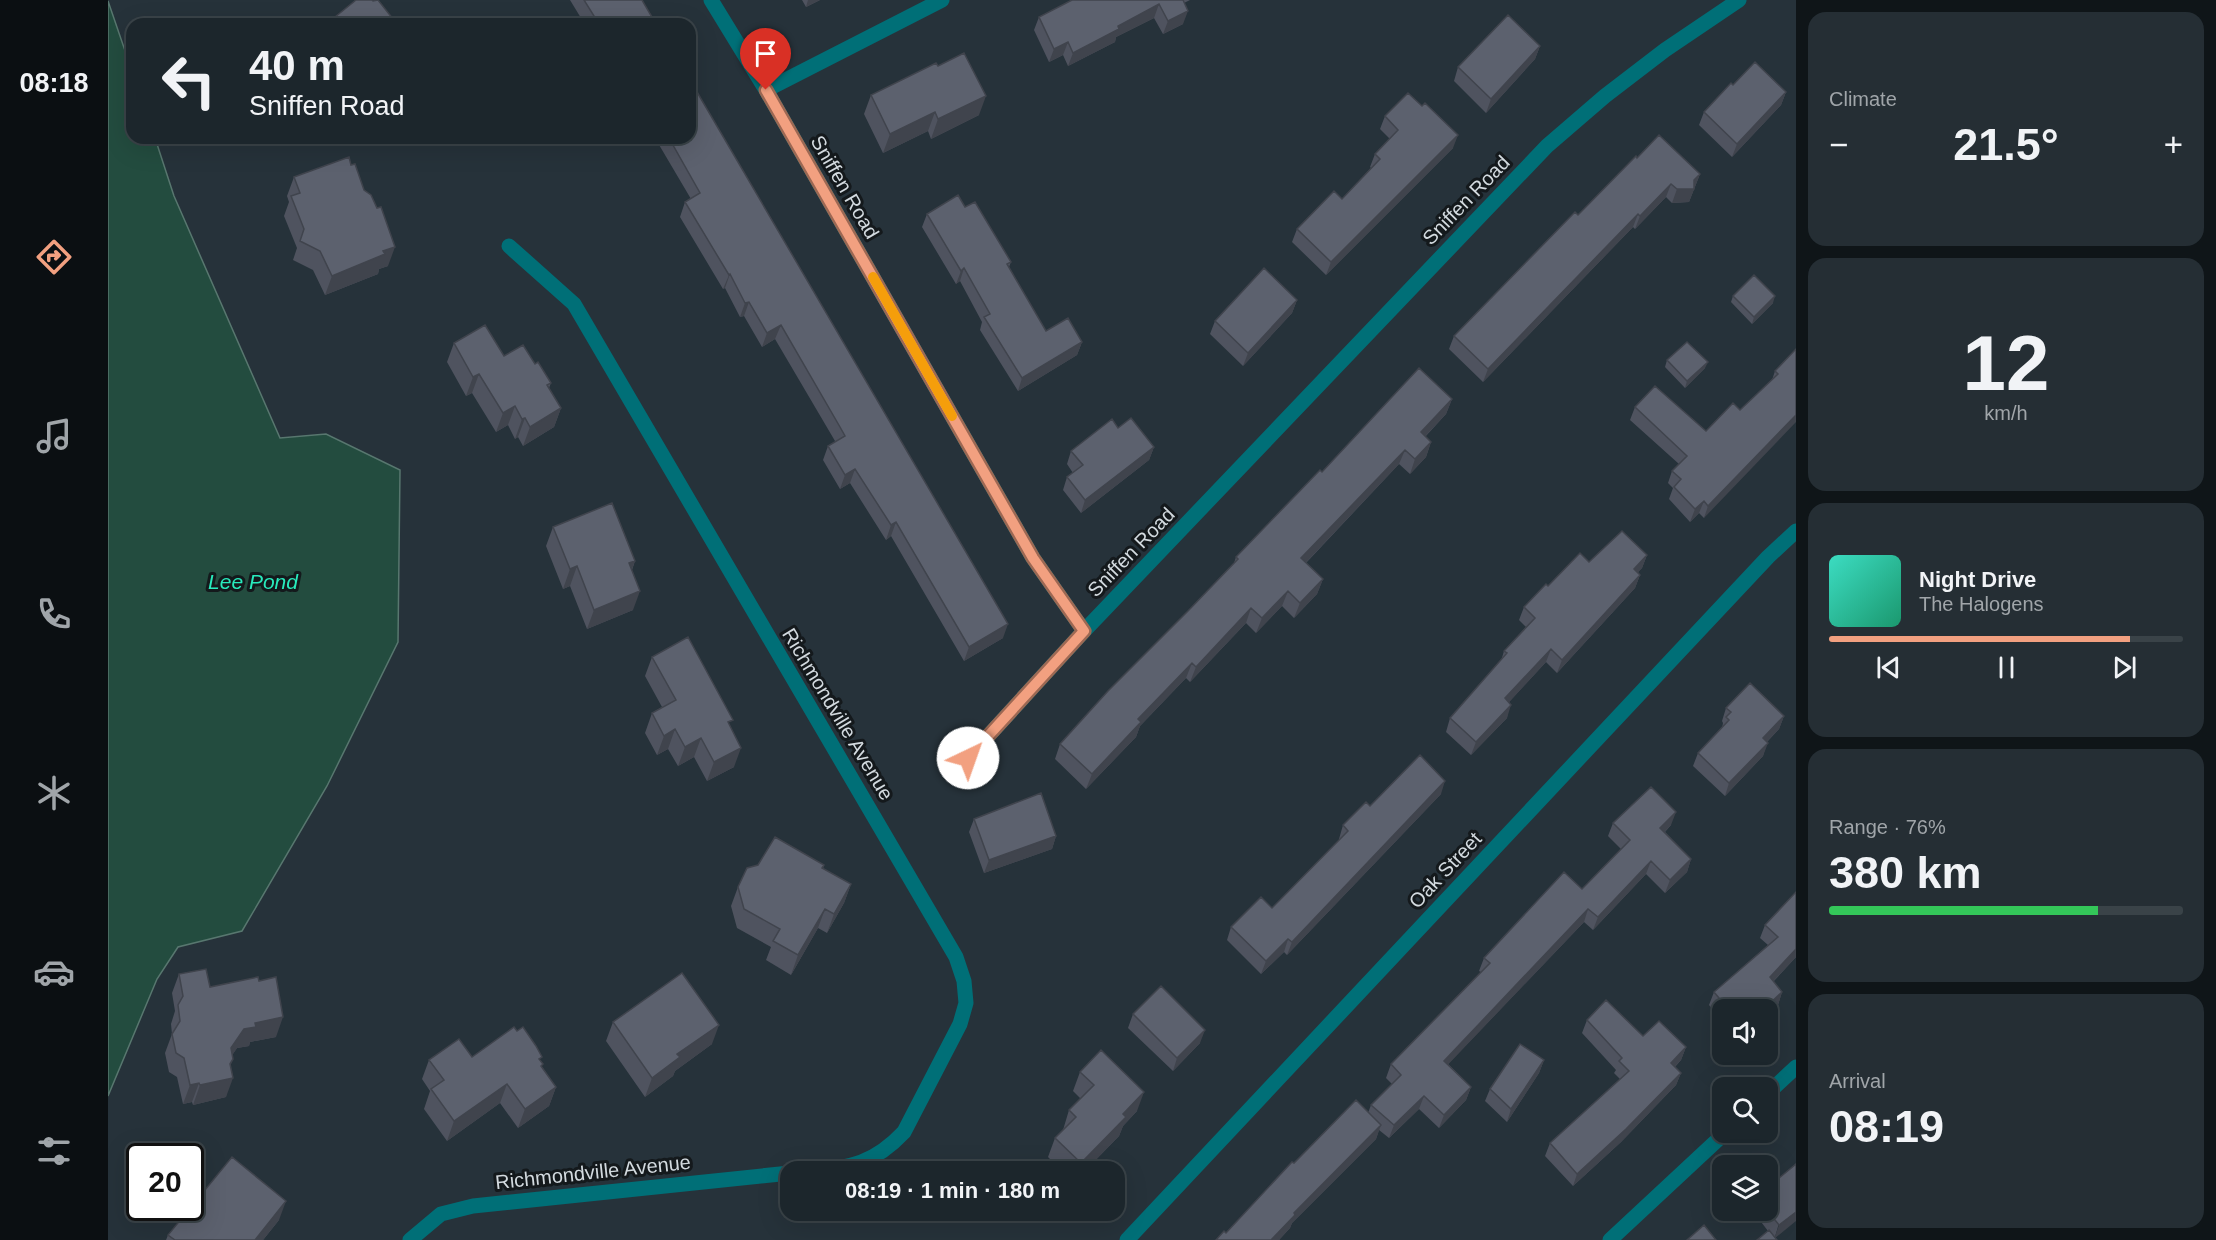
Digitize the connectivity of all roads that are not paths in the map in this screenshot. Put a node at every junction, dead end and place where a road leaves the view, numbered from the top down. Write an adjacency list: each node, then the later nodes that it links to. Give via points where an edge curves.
1 (711, 0): 4 (street, Sniffen Road)
2 (942, 0): 4 (street)
3 (1739, 0): 7 (street, Sniffen Road, via 1665,50 1547,146)
4 (766, 90): 7 (street, Sniffen Road, via 1033,558)
5 (509, 246): 12 (street, Richmondville Avenue, via 574,304 956,957 966,1003 960,1024 904,1132 892,1145)
6 (1796, 531): 15 (street, Oak Street)
7 (1084, 631): 8 (street)
8 (968, 758)
9 (1796, 1067): 10 (street)
10 (1778, 1084)
11 (1714, 1143): 16 (street)
12 (866, 1161)
13 (780, 1174): 14 (street, Richmondville Avenue, via 473,1206 441,1214)
14 (410, 1240)
15 (1127, 1240)
16 (1610, 1240)

